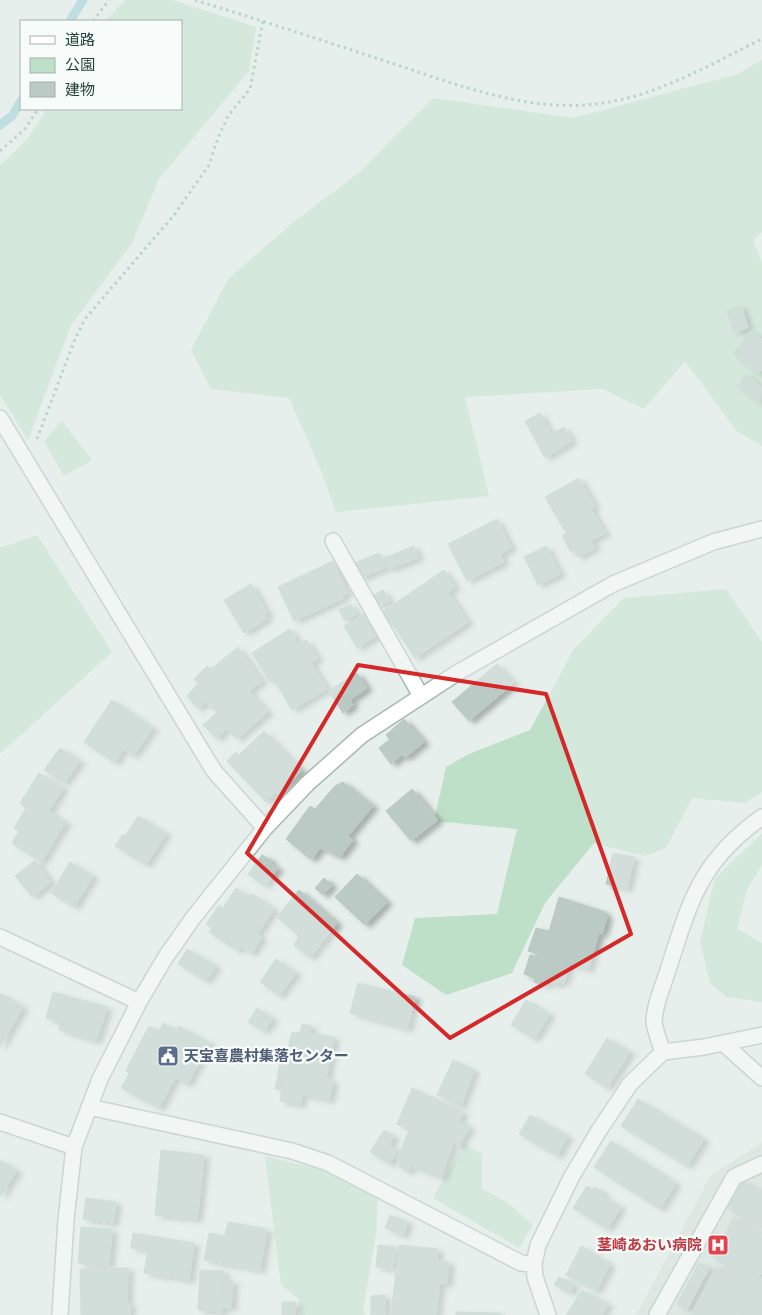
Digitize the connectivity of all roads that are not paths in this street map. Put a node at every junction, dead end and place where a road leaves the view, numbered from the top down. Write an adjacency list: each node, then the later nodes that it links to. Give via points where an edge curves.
1 (0, 418): 6 (street, via 214,771)
2 (762, 529): 4 (street, via 705,545 613,584)
3 (333, 541): 4 (street)
4 (421, 696): 6 (street, via 362,735 307,784)
5 (762, 817): 11 (street, via 739,833 708,868 689,904 654,1022)
6 (265, 828): 8 (street, via 193,918)
7 (0, 938): 8 (street)
8 (139, 1002): 13 (street)
9 (762, 1035): 10 (street)
10 (723, 1043): 11 (street); 12 (street)
11 (663, 1052): 17 (street, via 630,1084 598,1132 538,1245)
12 (762, 1078)
13 (89, 1107): 15 (street); 17 (street, via 301,1154 388,1193 521,1263)
14 (0, 1122): 15 (street)
15 (74, 1147): 18 (street)
16 (762, 1164): 20 (street, via 734,1177)
17 (534, 1264): 19 (street)
18 (60, 1315)
19 (548, 1315)
20 (657, 1315)

